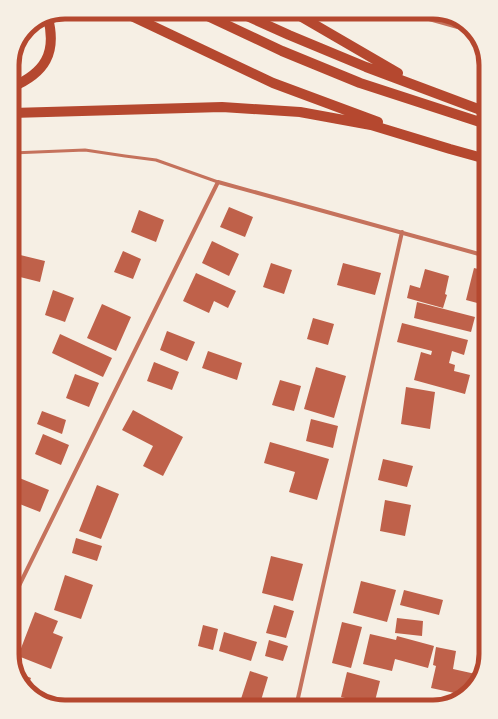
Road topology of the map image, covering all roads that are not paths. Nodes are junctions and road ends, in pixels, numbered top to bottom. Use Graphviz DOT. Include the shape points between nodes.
graph roads {
  1 [pos="138,19"];
  2 [pos="214,19"];
  3 [pos="254,19"];
  4 [pos="305,19"];
  5 [pos="429,19"];
  6 [pos="49,22"];
  7 [pos="459,27"];
  8 [pos="19,84"];
  9 [pos="441,95"];
  10 [pos="479,109"];
  11 [pos="19,113"];
  12 [pos="479,122"];
  13 [pos="19,153"];
  14 [pos="479,153"];
  15 [pos="479,157"];
  16 [pos="218,182"];
  17 [pos="402,232"];
  18 [pos="479,254"];
  19 [pos="19,586"];
  20 [pos="298,700"];
  1 -- 14 [label="main road" via="273,83 387,125"];
  2 -- 12 [label="main road" via="360,83"];
  3 -- 9 [label="main road" via="366,67"];
  4 -- 9 [label="main road" via="395,72"];
  5 -- 7 [label="street"];
  6 -- 8 [label="main road" via="52,33 51,48 46,60 35,75"];
  9 -- 10 [label="main road"];
  11 -- 15 [label="main road" via="222,107 300,112 371,125"];
  13 -- 16 [label="lane" via="85,150 156,160"];
  16 -- 17 [label="street"];
  16 -- 19 [label="street"];
  17 -- 18 [label="street"];
  17 -- 20 [label="street"];
}
